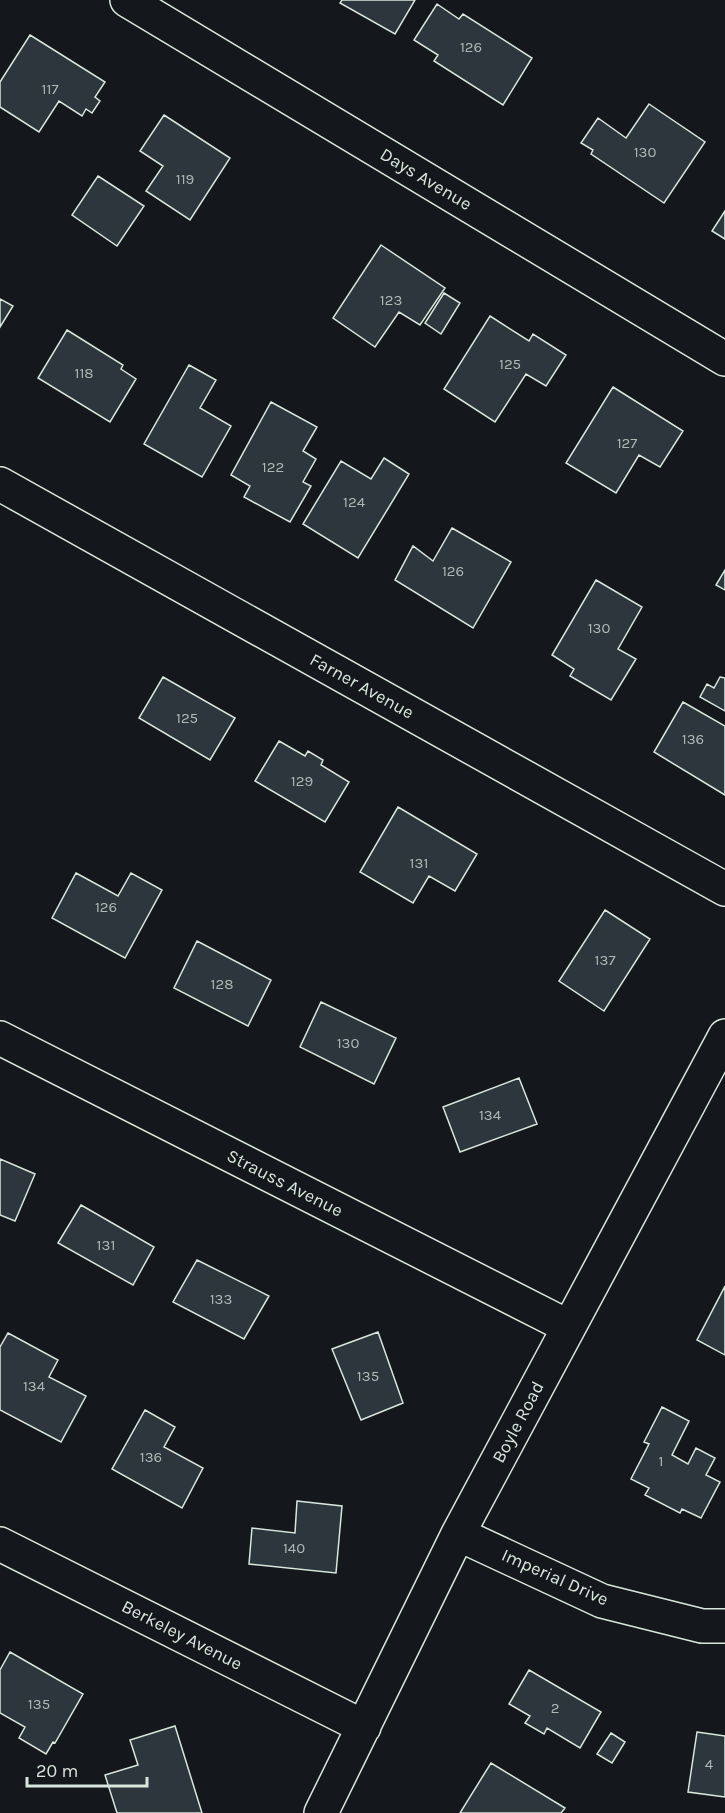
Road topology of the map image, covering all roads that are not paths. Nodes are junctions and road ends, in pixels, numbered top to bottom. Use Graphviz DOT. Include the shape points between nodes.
graph roads {
  1 [pos="127,0"];
  2 [pos="725,359"];
  3 [pos="0,484"];
  4 [pos="725,889"];
  5 [pos="725,1036"];
  6 [pos="0,1038"];
  7 [pos="569,1327"];
  8 [pos="458,1534"];
  9 [pos="0,1544"];
  10 [pos="725,1626"];
  11 [pos="364,1727"];
  12 [pos="321,1813"];
  1 -- 2 [label="street, Days Avenue"];
  3 -- 4 [label="street, Farner Avenue"];
  5 -- 7 [label="street, Boyle Road"];
  6 -- 7 [label="street, Strauss Avenue"];
  7 -- 8 [label="street, Boyle Road"];
  8 -- 10 [label="street, Imperial Drive" via="603,1601 702,1626"];
  8 -- 11 [label="street, Boyle Road"];
  9 -- 11 [label="street, Berkeley Avenue"];
  11 -- 12 [label="street, Boyle Road"];
}
